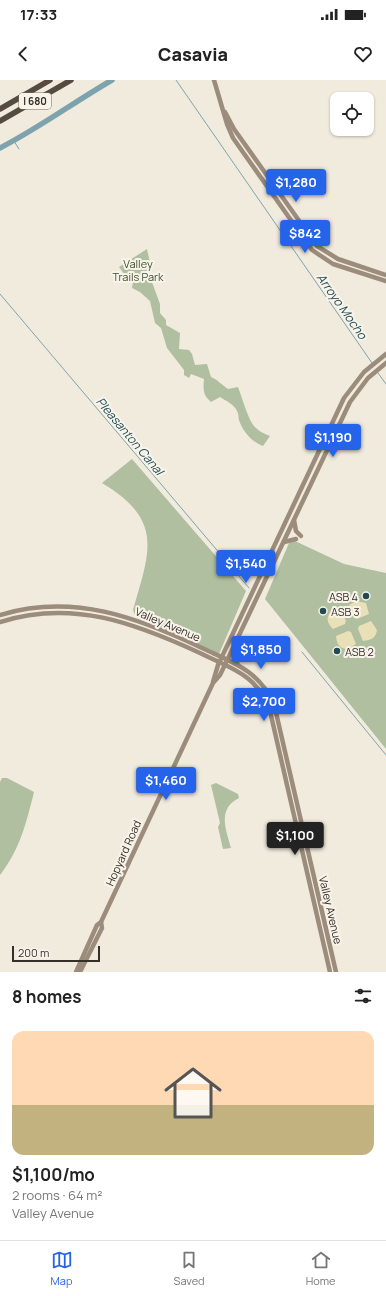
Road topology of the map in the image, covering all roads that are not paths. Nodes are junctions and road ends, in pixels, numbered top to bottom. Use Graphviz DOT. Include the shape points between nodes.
graph roads {
  1 [pos="50,80"];
  2 [pos="71,80"];
  3 [pos="214,80"];
  4 [pos="222,106"];
  5 [pos="0,109"];
  6 [pos="0,121"];
  7 [pos="386,275"];
  8 [pos="386,281"];
  9 [pos="386,354"];
  10 [pos="385,364"];
  11 [pos="294,520"];
  12 [pos="284,542"];
  13 [pos="0,615"];
  14 [pos="0,622"];
  15 [pos="227,646"];
  16 [pos="233,648"];
  17 [pos="213,653"];
  18 [pos="205,656"];
  19 [pos="221,657"];
  20 [pos="227,660"];
  21 [pos="219,662"];
  22 [pos="225,666"];
  23 [pos="239,666"];
  24 [pos="215,671"];
  25 [pos="236,671"];
  26 [pos="220,675"];
  27 [pos="213,683"];
  28 [pos="101,922"];
  29 [pos="76,972"];
  30 [pos="80,972"];
  31 [pos="330,972"];
  32 [pos="336,972"];
  1 -- 5 [label="highway, I 680"];
  2 -- 6 [label="highway, I 680"];
  3 -- 4 [label="main road"];
  4 -- 7 [label="main road" via="234,129 317,246 338,259"];
  4 -- 8 [label="main road" via="226,124 233,138 312,250 333,264"];
  9 -- 15 [label="main road, Hopyard Road" via="364,372 344,398"];
  10 -- 11 [label="main road, Hopyard Road" via="368,378 350,402"];
  11 -- 12 [label="main road, Hopyard Road"];
  11 -- 12 [label="main road" via="299,537"];
  12 -- 16 [label="main road, Hopyard Road"];
  13 -- 17 [label="main road, Valley Avenue" via="54,607 115,613 154,626"];
  14 -- 18 [label="main road, Valley Avenue" via="54,613 113,619 152,632"];
  15 -- 17 [label="main road"];
  15 -- 19 [label="main road, Hopyard Road"];
  16 -- 20 [label="main road, Hopyard Road"];
  16 -- 23 [label="main road"];
  17 -- 19 [label="main road, Valley Avenue"];
  18 -- 21 [label="main road, Valley Avenue"];
  18 -- 24 [label="main road" via="213,663"];
  19 -- 20 [label="main road, Valley Avenue"];
  19 -- 21 [label="main road, Hopyard Road"];
  20 -- 22 [label="main road, Hopyard Road"];
  20 -- 23 [label="main road, Valley Avenue"];
  21 -- 22 [label="main road, Valley Avenue"];
  21 -- 24 [label="main road, Hopyard Road"];
  22 -- 25 [label="main road, Valley Avenue"];
  22 -- 26 [label="main road, Hopyard Road"];
  23 -- 32 [label="main road, Valley Avenue" via="258,679 274,704"];
  24 -- 27 [label="main road, Hopyard Road"];
  25 -- 26 [label="main road"];
  25 -- 31 [label="main road, Valley Avenue" via="255,684 265,697 270,711"];
  26 -- 27 [label="main road, Hopyard Road"];
  27 -- 28 [label="main road, Hopyard Road"];
  28 -- 29 [label="main road, Hopyard Road" via="96,924"];
  28 -- 30 [label="main road, Hopyard Road" via="102,928"];
}
